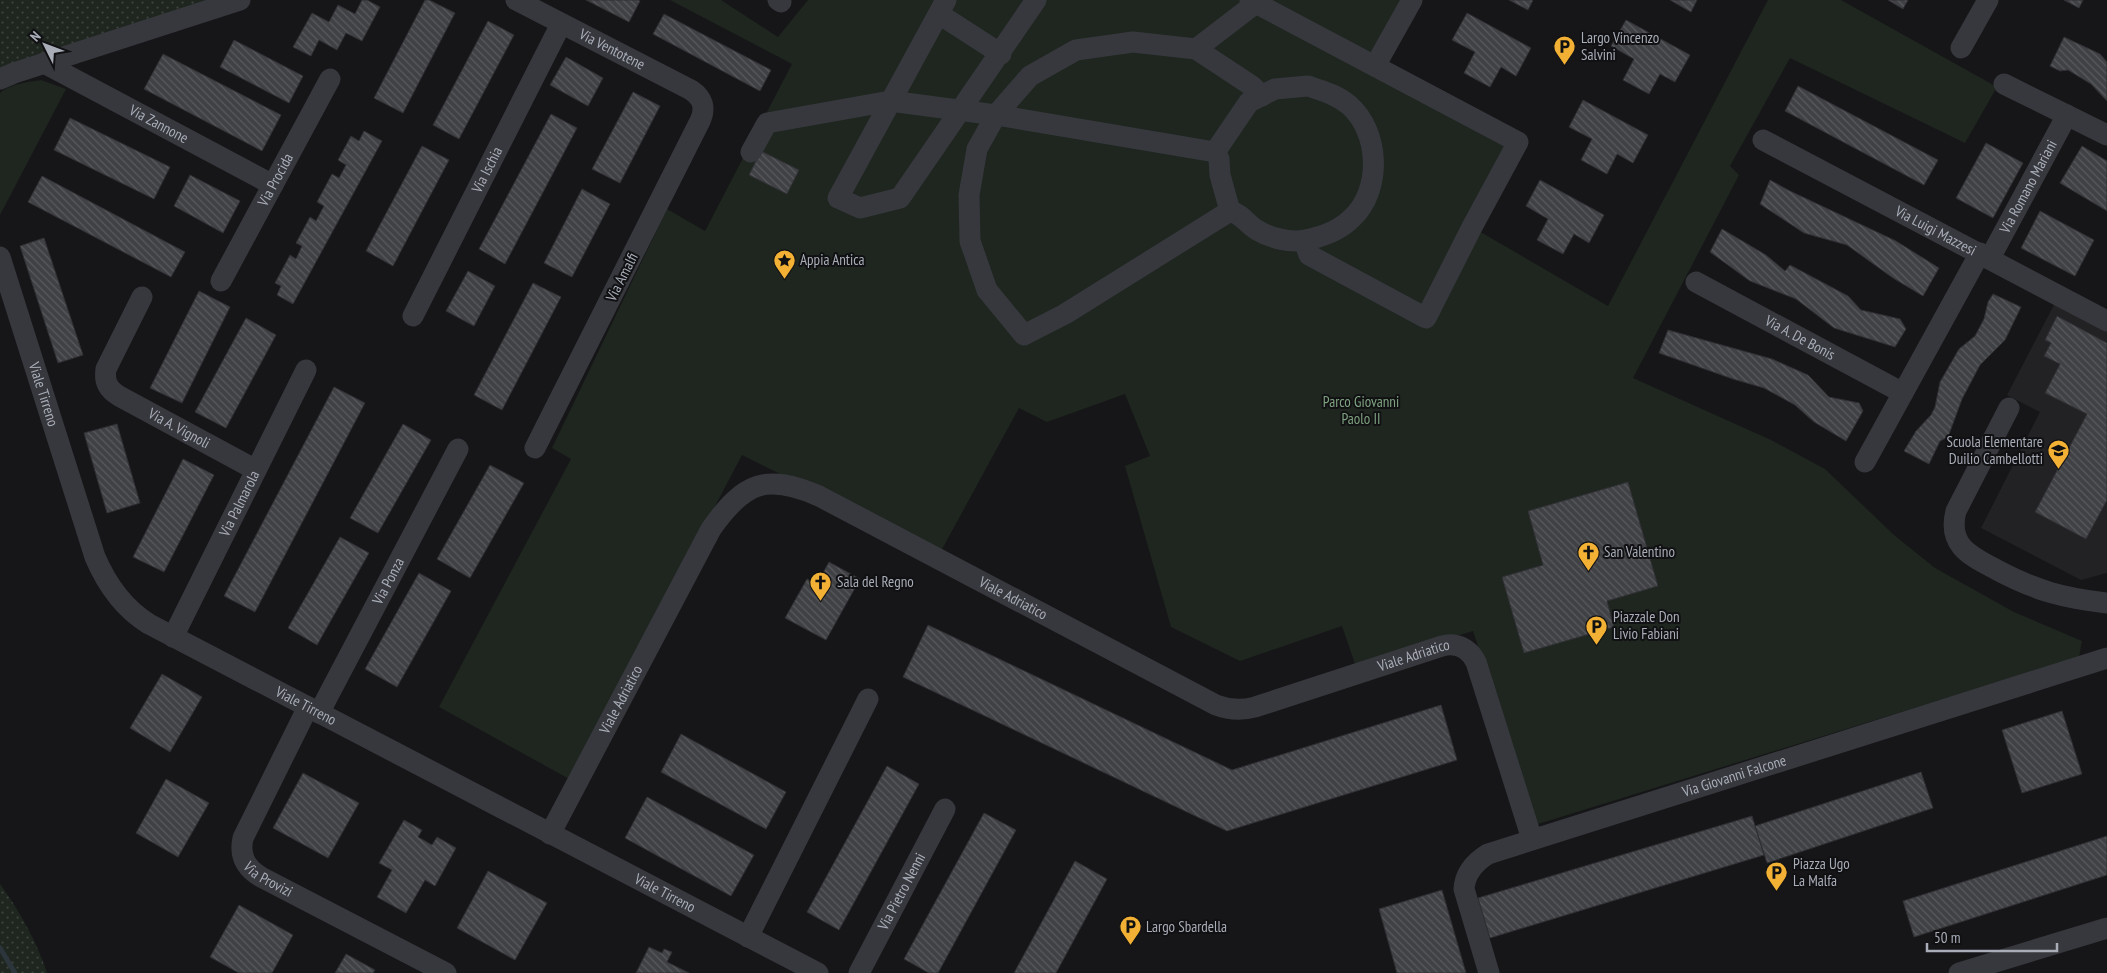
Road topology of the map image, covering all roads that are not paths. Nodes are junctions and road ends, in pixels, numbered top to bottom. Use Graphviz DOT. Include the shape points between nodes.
graph roads {
  1 [pos="240,0"];
  2 [pos="516,0"];
  3 [pos="1036,0"];
  4 [pos="1412,0"];
  5 [pos="1988,0"];
  6 [pos="1259,2"];
  7 [pos="942,7"];
  8 [pos="561,24"];
  9 [pos="1961,48"];
  10 [pos="1196,49"];
  11 [pos="1000,54"];
  12 [pos="44,63"];
  13 [pos="1376,66"];
  14 [pos="0,79"];
  15 [pos="330,79"];
  16 [pos="2004,84"];
  17 [pos="1262,96"];
  18 [pos="890,101"];
  19 [pos="702,103"];
  20 [pos="961,109"];
  21 [pos="996,115"];
  22 [pos="2067,115"];
  23 [pos="2107,135"];
  24 [pos="1763,140"];
  25 [pos="750,152"];
  26 [pos="1215,152"];
  27 [pos="273,185"];
  28 [pos="1230,212"];
  29 [pos="1304,241"];
  30 [pos="1985,256"];
  31 [pos="0,257"];
  32 [pos="221,281"];
  33 [pos="1696,282"];
  34 [pos="142,297"];
  35 [pos="413,316"];
  36 [pos="2107,322"];
  37 [pos="306,370"];
  38 [pos="1903,393"];
  39 [pos="2009,408"];
  40 [pos="535,448"];
  41 [pos="458,449"];
  42 [pos="1865,462"];
  43 [pos="256,470"];
  44 [pos="2107,603"];
  45 [pos="173,637"];
  46 [pos="2107,658"];
  47 [pos="868,699"];
  48 [pos="313,710"];
  49 [pos="946,809"];
  50 [pos="550,834"];
  51 [pos="1532,839"];
  52 [pos="2107,928"];
  53 [pos="748,937"];
  54 [pos="807,971"];
  55 [pos="446,973"];
  56 [pos="859,973"];
  57 [pos="1489,973"];
  58 [pos="1959,973"];
  1 -- 12 [label="street"];
  2 -- 8 [label="street, Via Ventotene"];
  3 -- 11 [label="street"];
  4 -- 13 [label="street"];
  5 -- 9 [label="street"];
  6 -- 10 [label="street"];
  6 -- 13 [label="street"];
  7 -- 11 [label="street"];
  7 -- 18 [label="street"];
  8 -- 19 [label="street, Via Ventotene" via="691,90"];
  8 -- 35 [label="street, Via Ischia"];
  10 -- 17 [label="street"];
  10 -- 21 [label="street" via="1133,42 1076,50 1030,76"];
  11 -- 20 [label="street"];
  12 -- 14 [label="street"];
  12 -- 27 [label="street, Via Zannone"];
  13 -- 29 [label="street" via="1518,142 1426,318 1309,255"];
  15 -- 27 [label="street, Via Procida"];
  16 -- 22 [label="street"];
  17 -- 26 [label="street" via="1249,102"];
  17 -- 29 [label="street" via="1275,88 1308,86 1331,93 1350,106 1367,129 1375,159 1370,191 1354,216 1337,230"];
  18 -- 20 [label="street"];
  18 -- 20 [label="street" via="838,198 860,208 900,198"];
  18 -- 25 [label="street" via="767,122"];
  19 -- 40 [label="street, Via Amalfi" via="700,121"];
  20 -- 21 [label="street"];
  21 -- 26 [label="street"];
  21 -- 28 [label="street" via="977,150 968,195 970,241 987,290 1024,334 1065,314"];
  22 -- 23 [label="street"];
  22 -- 30 [label="street, Via Romano Mariani"];
  24 -- 30 [label="street, Via Luigi Mazzesi"];
  26 -- 28 [label="street"];
  27 -- 32 [label="street, Via Procida"];
  28 -- 29 [label="street" via="1237,213 1257,230 1282,240"];
  30 -- 36 [label="street, Via Luigi Mazzesi"];
  30 -- 38 [label="street"];
  31 -- 45 [label="street, Viale Tirreno" via="102,574 130,611"];
  33 -- 38 [label="street, Via A. De Bonis"];
  34 -- 43 [label="street, Via A. Vignoli" via="108,363 105,373 110,390"];
  37 -- 43 [label="street, Via Palmarola"];
  38 -- 42 [label="street"];
  39 -- 44 [label="street" via="1956,511 1956,537 1970,556 2029,586 2061,596"];
  41 -- 48 [label="street, Via Ponza"];
  43 -- 45 [label="street, Via Palmarola"];
  45 -- 48 [label="street, Viale Tirreno"];
  46 -- 51 [label="street, Via Giovanni Falcone"];
  47 -- 53 [label="street"];
  48 -- 50 [label="street, Viale Tirreno"];
  48 -- 55 [label="street, Via Provizi" via="243,838 242,854 246,863 261,876"];
  49 -- 56 [label="street, Via Pietro Nenni"];
  50 -- 51 [label="street, Viale Adriatico" via="711,529 744,494 757,486 774,482 819,496 1216,705 1228,708 1242,710 1254,707 1447,645 1464,648 1476,662"];
  50 -- 53 [label="street, Viale Tirreno"];
  51 -- 57 [label="street, Via Giovanni Falcone" via="1482,857 1470,870 1465,882 1466,896"];
  52 -- 58 [label="street"];
  53 -- 54 [label="street, Viale Tirreno"];
}
